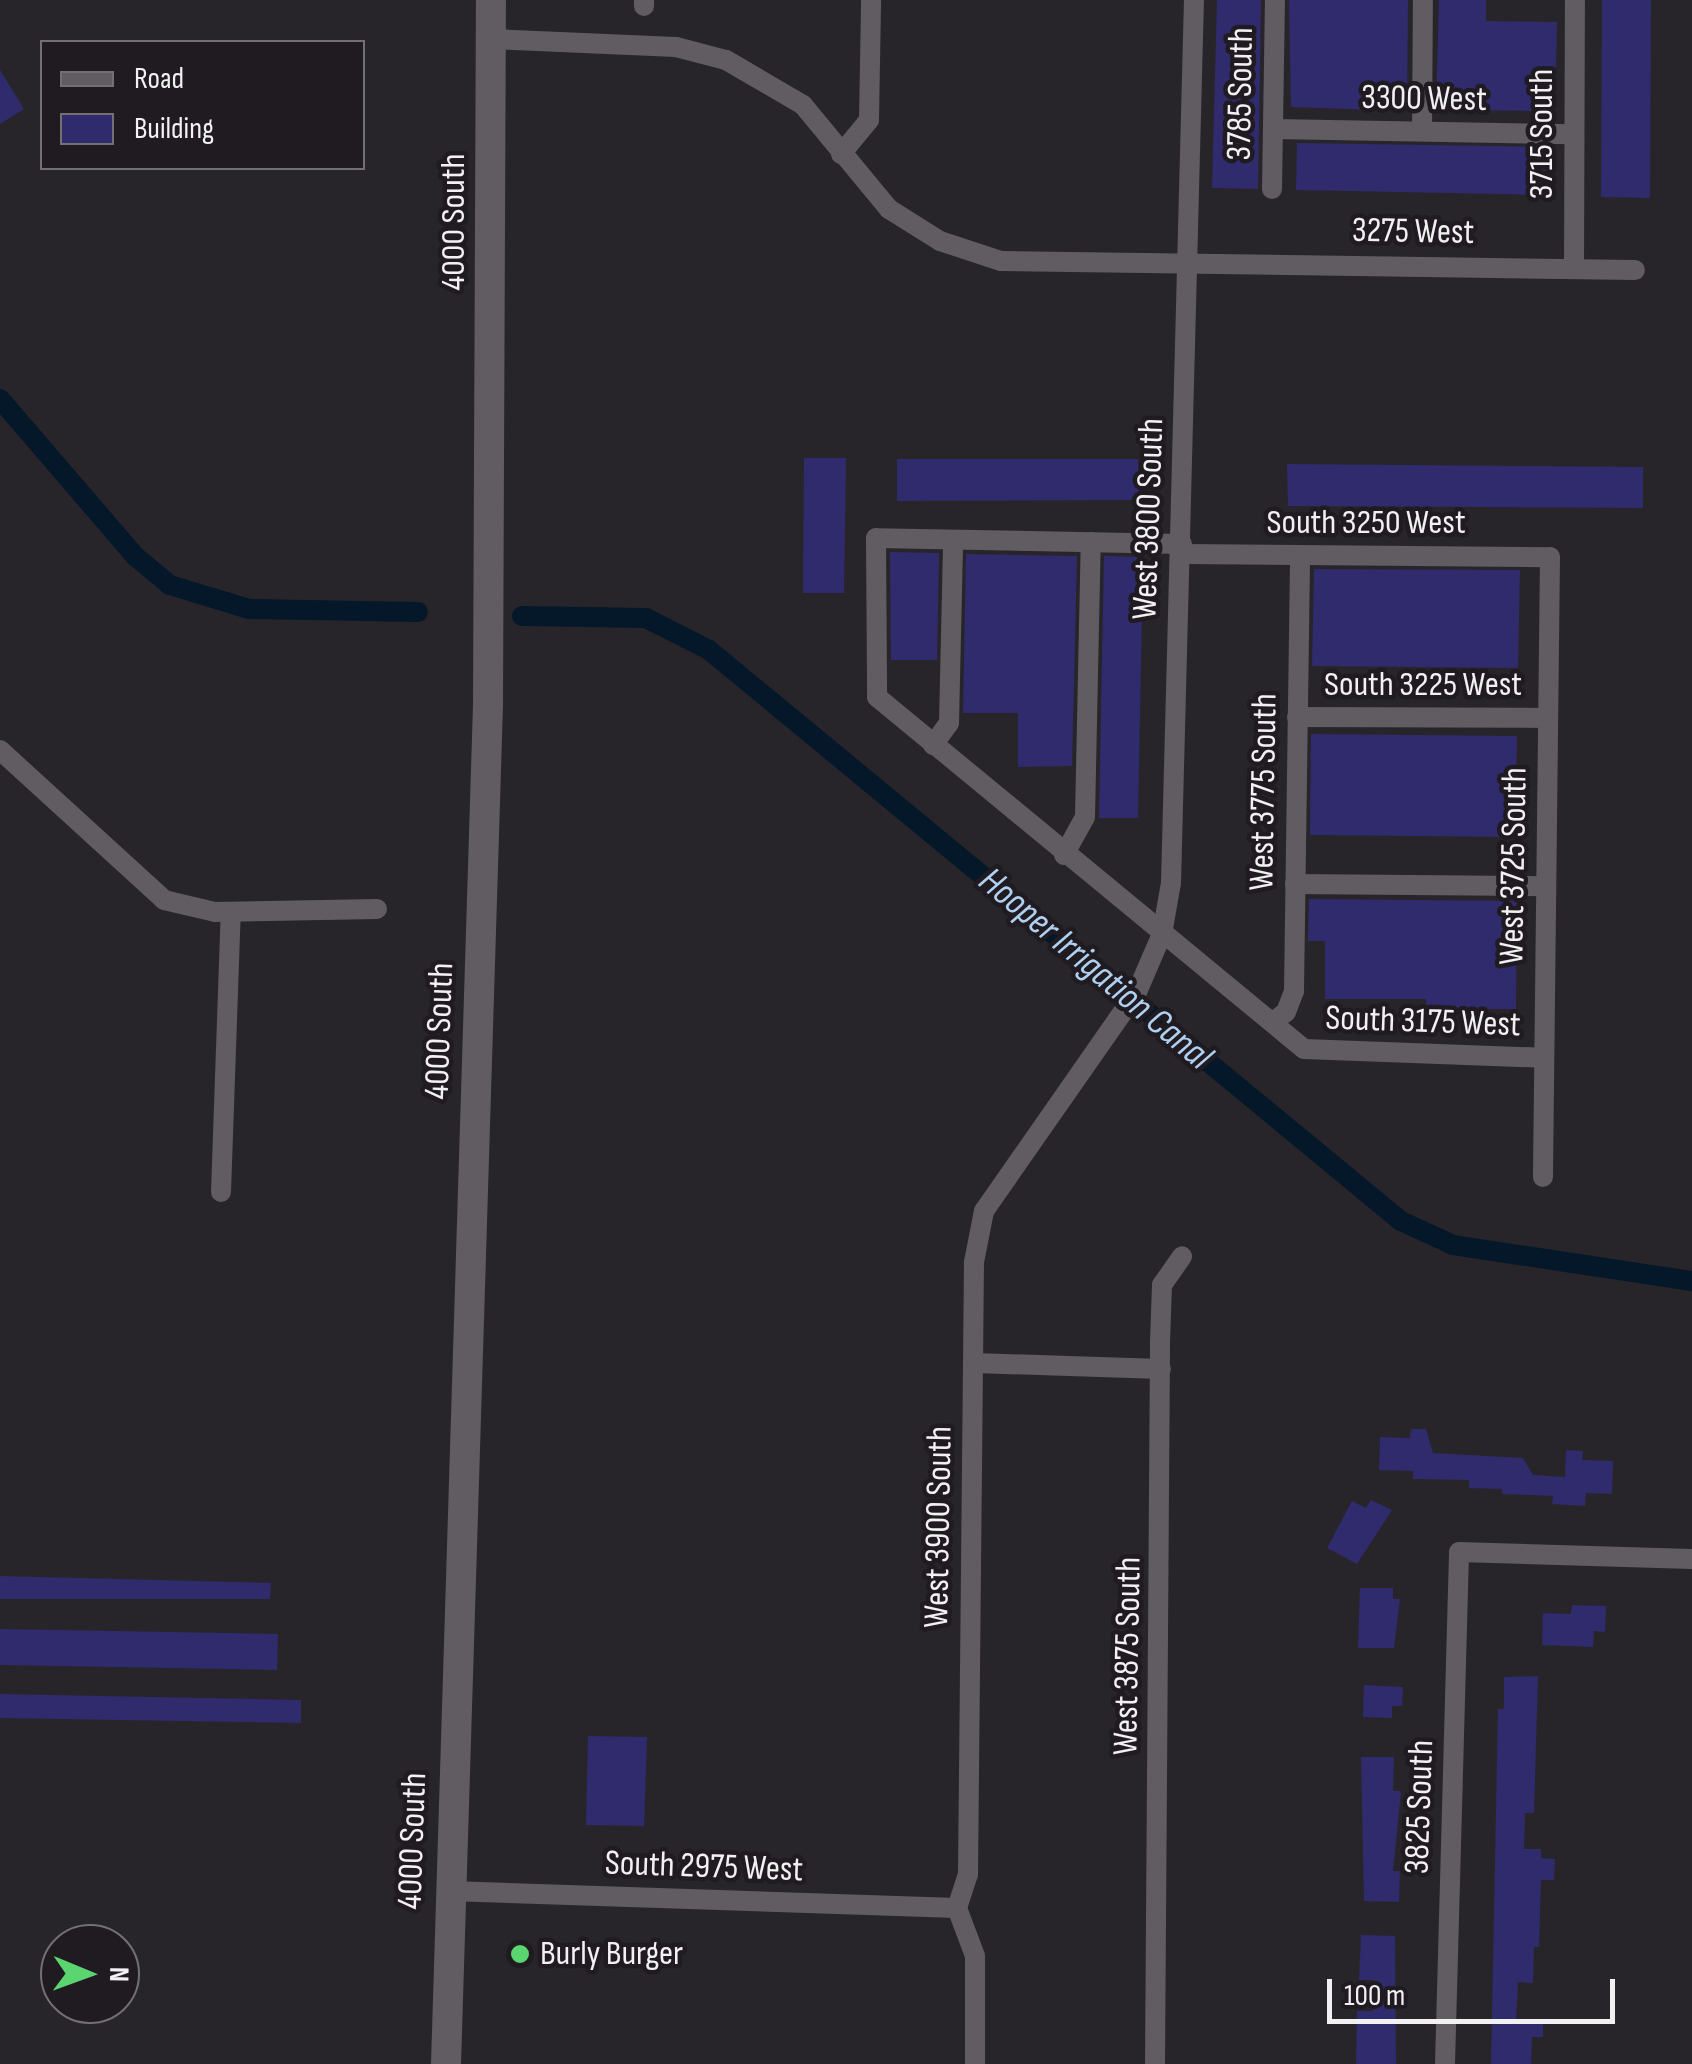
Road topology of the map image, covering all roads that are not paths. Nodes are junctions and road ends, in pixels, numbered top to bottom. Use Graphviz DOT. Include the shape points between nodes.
graph roads {
  1 [pos="491,0"];
  2 [pos="872,0"];
  3 [pos="1194,0"];
  4 [pos="1275,0"];
  5 [pos="1423,0"];
  6 [pos="1576,0"];
  7 [pos="491,38"];
  8 [pos="1273,129"];
  9 [pos="1422,131"];
  10 [pos="1573,134"];
  11 [pos="841,154"];
  12 [pos="1272,189"];
  13 [pos="1190,260"];
  14 [pos="1574,268"];
  15 [pos="1635,270"];
  16 [pos="953,540"];
  17 [pos="1091,542"];
  18 [pos="1182,549"];
  19 [pos="1300,555"];
  20 [pos="1550,556"];
  21 [pos="1298,717"];
  22 [pos="1548,718"];
  23 [pos="933,744"];
  24 [pos="0,750"];
  25 [pos="1064,855"];
  26 [pos="1295,884"];
  27 [pos="1546,886"];
  28 [pos="377,910"];
  29 [pos="231,912"];
  30 [pos="1158,944"];
  31 [pos="1273,1022"];
  32 [pos="1114,1028"];
  33 [pos="1544,1058"];
  34 [pos="1543,1177"];
  35 [pos="221,1192"];
  36 [pos="1182,1256"];
  37 [pos="973,1363"];
  38 [pos="1161,1369"];
  39 [pos="1692,1559"];
  40 [pos="449,1890"];
  41 [pos="957,1908"];
  42 [pos="446,2064"];
  43 [pos="974,2064"];
  44 [pos="1155,2064"];
  45 [pos="1445,2064"];
  1 -- 7 [label="main road, 4000 South"];
  2 -- 11 [label="street" via="869,120"];
  3 -- 13 [label="street, West 3800 South"];
  4 -- 8 [label="street, 3785 South"];
  5 -- 9 [label="street"];
  6 -- 10 [label="street, 3715 South"];
  7 -- 11 [label="street, 3275 West" via="676,46 726,60 802,105"];
  7 -- 40 [label="main road, 4000 South" via="488,702"];
  8 -- 9 [label="street, 3300 West"];
  8 -- 12 [label="street, 3785 South"];
  9 -- 10 [label="street, 3300 West"];
  10 -- 14 [label="street, 3715 South"];
  11 -- 13 [label="street, 3275 West" via="889,209 968,254 1034,262"];
  13 -- 14 [label="street, 3275 West"];
  13 -- 18 [label="street, West 3800 South"];
  14 -- 15 [label="street, 3275 West"];
  16 -- 17 [label="street, South 3250 West"];
  16 -- 23 [label="street" via="948,723"];
  16 -- 23 [label="street, South 3250 West" via="876,538 876,697"];
  17 -- 18 [label="street, South 3250 West"];
  17 -- 25 [label="street" via="1085,817"];
  18 -- 19 [label="street, South 3250 West"];
  18 -- 30 [label="street, West 3800 South" via="1171,883"];
  19 -- 20 [label="street, South 3250 West"];
  19 -- 21 [label="street, West 3775 South"];
  20 -- 22 [label="street, West 3725 South"];
  21 -- 22 [label="street, South 3225 West"];
  21 -- 26 [label="street, West 3775 South"];
  22 -- 27 [label="street, West 3725 South"];
  23 -- 25 [label="street, South 3175 West"];
  24 -- 29 [label="street" via="164,900"];
  25 -- 30 [label="street, South 3175 West"];
  26 -- 27 [label="street"];
  26 -- 31 [label="street, West 3775 South" via="1294,990 1286,1012"];
  27 -- 33 [label="street, West 3725 South"];
  28 -- 29 [label="street"];
  29 -- 35 [label="street"];
  30 -- 31 [label="street, South 3175 West"];
  30 -- 32 [label="street, West 3800 South"];
  31 -- 33 [label="street, South 3175 West" via="1318,1054"];
  32 -- 37 [label="street, West 3900 South" via="984,1211 974,1262"];
  33 -- 34 [label="street, West 3725 South"];
  36 -- 38 [label="street, West 3875 South" via="1162,1285"];
  37 -- 38 [label="street"];
  37 -- 41 [label="street, West 3900 South" via="968,1876"];
  38 -- 44 [label="street, West 3875 South"];
  39 -- 45 [label="street, 3825 South" via="1460,1552"];
  40 -- 41 [label="street, South 2975 West"];
  40 -- 42 [label="main road, 4000 South"];
  41 -- 43 [label="street" via="975,1956"];
}
